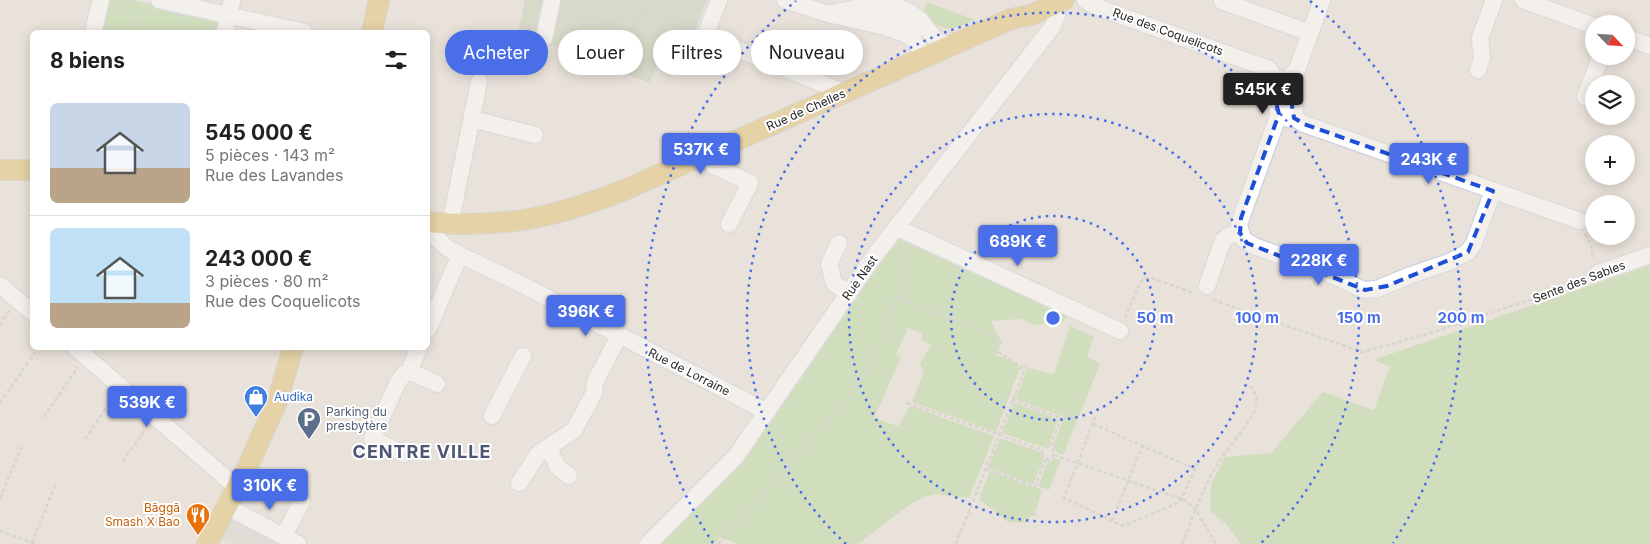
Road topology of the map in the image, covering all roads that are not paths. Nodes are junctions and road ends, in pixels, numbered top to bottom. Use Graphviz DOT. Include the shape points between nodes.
graph roads {
  1 [pos="101,0"];
  2 [pos="159,0"];
  3 [pos="232,0"];
  4 [pos="379,0"];
  5 [pos="552,0"];
  6 [pos="719,0"];
  7 [pos="785,0"];
  8 [pos="1085,0"];
  9 [pos="1322,0"];
  10 [pos="1494,0"];
  11 [pos="1523,0"];
  12 [pos="1055,1"];
  13 [pos="1222,1"];
  14 [pos="852,14"];
  15 [pos="1585,23"];
  16 [pos="226,24"];
  17 [pos="94,30"];
  18 [pos="284,30"];
  19 [pos="372,30"];
  20 [pos="546,30"];
  21 [pos="1310,33"];
  22 [pos="1635,40"];
  23 [pos="1650,46"];
  24 [pos="937,52"];
  25 [pos="900,69"];
  26 [pos="1478,70"];
  27 [pos="1281,80"];
  28 [pos="479,82"];
  29 [pos="845,93"];
  30 [pos="1286,116"];
  31 [pos="472,118"];
  32 [pos="535,135"];
  33 [pos="704,155"];
  34 [pos="0,170"];
  35 [pos="30,170"];
  36 [pos="1493,191"];
  37 [pos="430,222"];
  38 [pos="1580,222"];
  39 [pos="729,224"];
  40 [pos="450,225"];
  41 [pos="899,230"];
  42 [pos="430,231"];
  43 [pos="1240,233"];
  44 [pos="839,243"];
  45 [pos="1650,255"];
  46 [pos="464,257"];
  47 [pos="1598,273"];
  48 [pos="0,286"];
  49 [pos="1204,293"];
  50 [pos="849,294"];
  51 [pos="30,310"];
  52 [pos="430,326"];
  53 [pos="1120,331"];
  54 [pos="619,336"];
  55 [pos="292,350"];
  56 [pos="419,351"];
  57 [pos="81,352"];
  58 [pos="523,356"];
  59 [pos="409,371"];
  60 [pos="437,384"];
  61 [pos="767,412"];
  62 [pos="492,416"];
  63 [pos="549,447"];
  64 [pos="404,454"];
  65 [pos="569,476"];
  66 [pos="518,483"];
  67 [pos="236,487"];
  68 [pos="302,501"];
  69 [pos="226,506"];
  70 [pos="291,540"];
  71 [pos="206,544"];
  72 [pos="648,544"];
  1 -- 17 [label="street"];
  2 -- 16 [label="street"];
  3 -- 16 [label="street"];
  4 -- 19 [label="main road"];
  5 -- 20 [label="street"];
  6 -- 29 [label="street" via="705,36"];
  7 -- 14 [label="street" via="828,14"];
  8 -- 27 [label="street, Rue des Coquelicots" via="1269,69"];
  9 -- 21 [label="street"];
  10 -- 26 [label="street" via="1480,38 1482,58"];
  11 -- 15 [label="street"];
  12 -- 24 [label="main road, Rue de Chelles" via="1031,15 1011,19"];
  12 -- 41 [label="street, Rue Nast" via="1057,16 1053,26"];
  13 -- 21 [label="street"];
  14 -- 24 [label="street" via="910,36"];
  14 -- 24 [label="street" via="878,0 908,11 936,40"];
  14 -- 25 [label="street" via="872,32 906,46 909,58"];
  16 -- 18 [label="street"];
  21 -- 27 [label="street" via="1298,66"];
  22 -- 23 [label="street"];
  24 -- 25 [label="main road, Rue de Chelles"];
  25 -- 29 [label="main road, Rue de Chelles"];
  27 -- 30 [label="street" via="1294,110"];
  28 -- 31 [label="street"];
  29 -- 33 [label="main road, Rue de Chelles"];
  30 -- 36 [label="street"];
  30 -- 43 [label="street" via="1241,218"];
  31 -- 32 [label="street"];
  31 -- 40 [label="street"];
  33 -- 39 [label="street" via="714,166 750,183"];
  33 -- 40 [label="main road, Rue de Chelles" via="614,195 563,212 506,223"];
  34 -- 35 [label="main road"];
  36 -- 38 [label="street"];
  36 -- 43 [label="street" via="1468,252 1377,289 1365,290 1254,246"];
  37 -- 40 [label="main road, Rue de Chelles"];
  41 -- 50 [label="street, Rue Nast"];
  41 -- 53 [label="street"];
  42 -- 46 [label="street, Rue de Lorraine" via="447,248"];
  43 -- 49 [label="street" via="1223,240"];
  44 -- 50 [label="street" via="829,264 834,283"];
  45 -- 47 [label="street, Sente des Sables"];
  46 -- 52 [label="street"];
  46 -- 54 [label="street, Rue de Lorraine"];
  48 -- 51 [label="street"];
  50 -- 61 [label="street, Rue Nast"];
  54 -- 61 [label="street, Rue de Lorraine"];
  54 -- 63 [label="street" via="574,430"];
  55 -- 67 [label="main road" via="277,402"];
  56 -- 59 [label="street"];
  57 -- 67 [label="street"];
  58 -- 62 [label="street"];
  59 -- 60 [label="street"];
  59 -- 64 [label="street" via="398,382 372,439"];
  61 -- 72 [label="street, Rue Nast" via="736,456"];
  63 -- 65 [label="street" via="557,466"];
  63 -- 66 [label="street" via="538,454"];
  67 -- 69 [label="main road"];
  68 -- 70 [label="street"];
  69 -- 70 [label="street"];
  69 -- 71 [label="main road"];
}
